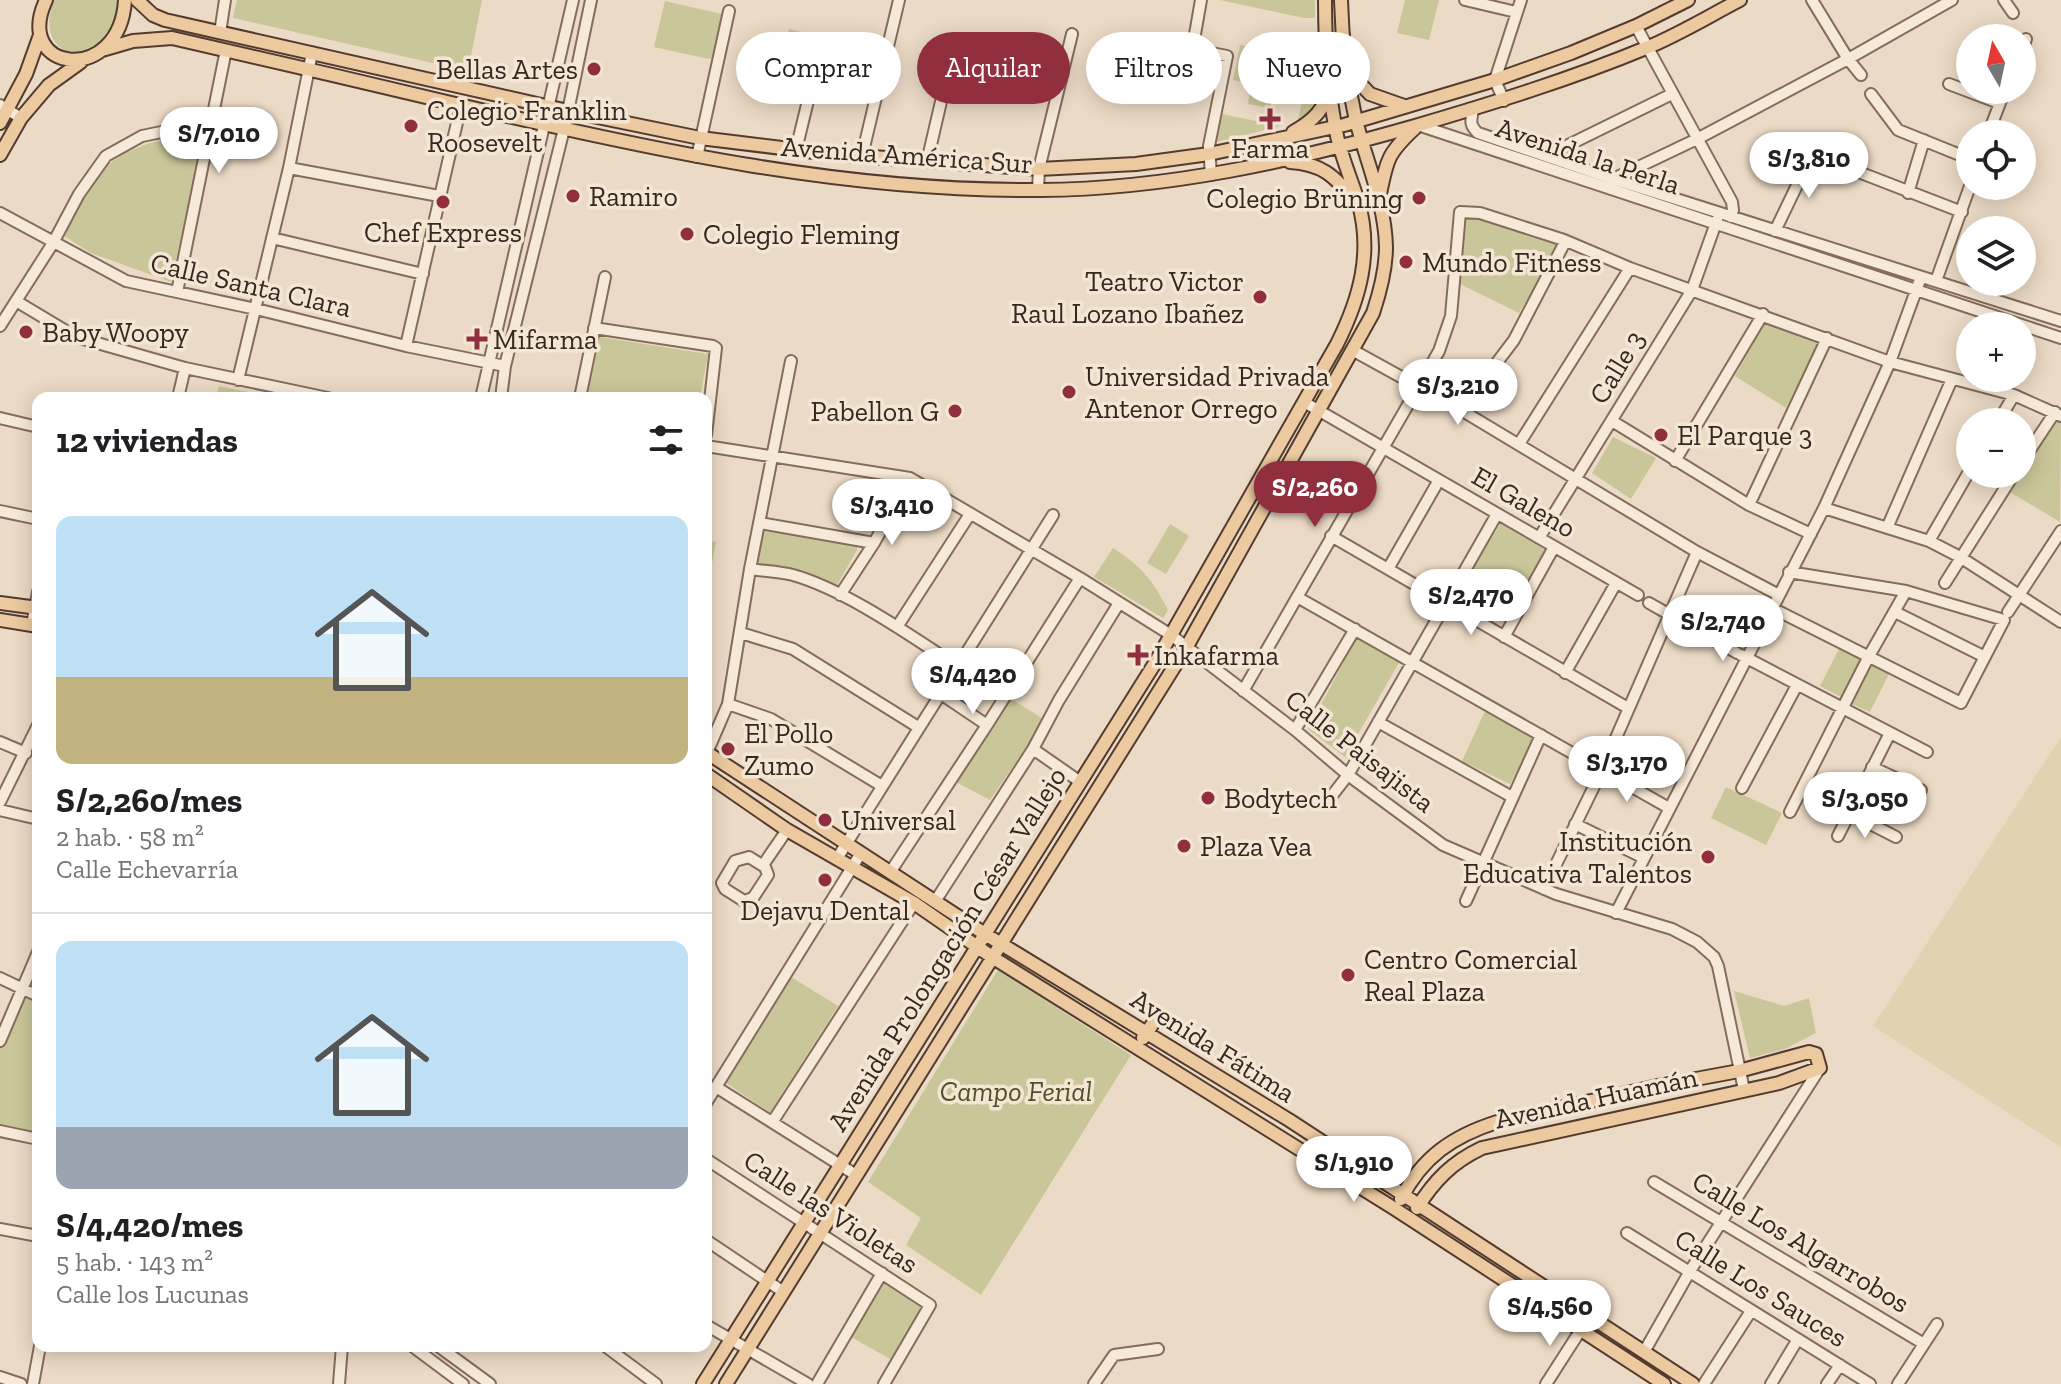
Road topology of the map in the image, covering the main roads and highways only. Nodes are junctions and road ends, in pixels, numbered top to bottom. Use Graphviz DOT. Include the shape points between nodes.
graph roads {
  1 [pos="46,0"];
  2 [pos="125,0"];
  3 [pos="137,0"];
  4 [pos="1325,0"];
  5 [pos="1341,0"];
  6 [pos="1688,0"];
  7 [pos="1740,0"];
  8 [pos="1327,32"];
  9 [pos="1343,32"];
  10 [pos="40,35"];
  11 [pos="102,50"];
  12 [pos="85,59"];
  13 [pos="1370,94"];
  14 [pos="1325,104"];
  15 [pos="1333,104"];
  16 [pos="1352,104"];
  17 [pos="1408,107"];
  18 [pos="2,114"];
  19 [pos="1356,121"];
  20 [pos="1418,125"];
  21 [pos="1335,126"];
  22 [pos="1277,141"];
  23 [pos="1362,142"];
  24 [pos="1340,147"];
  25 [pos="0,155"];
  26 [pos="1275,162"];
  27 [pos="1380,197"];
  28 [pos="1359,204"];
  29 [pos="0,603"];
  30 [pos="32,607"];
  31 [pos="0,620"];
  32 [pos="32,625"];
  33 [pos="1155,663"];
  34 [pos="1152,702"];
  35 [pos="1122,714"];
  36 [pos="1137,726"];
  37 [pos="712,756"];
  38 [pos="712,778"];
  39 [pos="1014,888"];
  40 [pos="1029,898"];
  41 [pos="985,934"];
  42 [pos="1000,943"];
  43 [pos="978,946"];
  44 [pos="992,957"];
  45 [pos="1156,1019"];
  46 [pos="1147,1033"];
  47 [pos="1137,1047"];
  48 [pos="1289,1120"];
  49 [pos="1279,1135"];
  50 [pos="1404,1194"];
  51 [pos="1419,1204"];
  52 [pos="1395,1209"];
  53 [pos="1409,1219"];
  54 [pos="1496,1256"];
  55 [pos="1487,1269"];
  56 [pos="703,1384"];
  57 [pos="726,1384"];
  58 [pos="1664,1384"];
  59 [pos="1693,1384"];
  1 -- 10 [label="main road"];
  2 -- 11 [label="main road" via="114,35"];
  3 -- 22 [label="main road, Avenida América Sur" via="165,20 220,33 700,138 796,150 1039,169 1136,164"];
  4 -- 8 [label="main road, Avenida Prolongación César Vallejo"];
  5 -- 9 [label="main road, Avenida Prolongación César Vallejo"];
  6 -- 17 [label="main road, Avenida América Sur" via="1636,26 1495,80"];
  7 -- 20 [label="main road, Avenida América Sur" via="1648,47 1504,101"];
  10 -- 12 [label="main road" via="62,60"];
  10 -- 18 [label="main road" via="26,74"];
  11 -- 12 [label="main road, Avenida América Sur"];
  11 -- 26 [label="main road, Avenida América Sur" via="172,38 697,157 943,188 1104,188"];
  12 -- 25 [label="main road, Avenida América Sur" via="49,85"];
  13 -- 17 [label="main road"];
  14 -- 22 [label="main road" via="1310,122"];
  15 -- 21 [label="main road, Avenida Prolongación César Vallejo"];
  16 -- 19 [label="main road, Avenida Prolongación César Vallejo"];
  17 -- 19 [label="main road, Avenida América Sur"];
  19 -- 21 [label="main road, Avenida América Sur"];
  19 -- 23 [label="main road, Avenida Prolongación César Vallejo"];
  20 -- 23 [label="main road, Avenida América Sur"];
  20 -- 27 [label="main road" via="1394,148"];
  21 -- 22 [label="main road, Avenida América Sur"];
  21 -- 24 [label="main road, Avenida Prolongación César Vallejo"];
  23 -- 24 [label="main road, Avenida América Sur"];
  23 -- 27 [label="main road, Avenida Prolongación César Vallejo"];
  24 -- 26 [label="main road, Avenida América Sur"];
  24 -- 28 [label="main road, Avenida Prolongación César Vallejo"];
  26 -- 28 [label="main road" via="1318,166"];
  27 -- 28 [label="main road"];
  27 -- 34 [label="main road, Avenida Prolongación César Vallejo" via="1386,250 1373,313"];
  28 -- 33 [label="main road, Avenida Prolongación César Vallejo" via="1366,258 1357,298 1337,344"];
  29 -- 30 [label="main road"];
  31 -- 32 [label="main road"];
  33 -- 34 [label="main road" via="1144,691"];
  33 -- 35 [label="main road, Avenida Prolongación César Vallejo"];
  34 -- 36 [label="main road, Avenida Prolongación César Vallejo"];
  35 -- 36 [label="main road" via="1134,715"];
  35 -- 39 [label="main road, Avenida Prolongación César Vallejo"];
  36 -- 40 [label="main road, Avenida Prolongación César Vallejo"];
  37 -- 41 [label="main road, Avenida Fátima"];
  38 -- 43 [label="main road, Avenida Fátima"];
  39 -- 40 [label="main road" via="1022,899"];
  39 -- 41 [label="main road, Avenida Prolongación César Vallejo"];
  40 -- 42 [label="main road, Avenida Prolongación César Vallejo"];
  41 -- 42 [label="main road, Avenida Fátima"];
  41 -- 43 [label="main road, Avenida Prolongación César Vallejo"];
  42 -- 44 [label="main road, Avenida Prolongación César Vallejo"];
  42 -- 46 [label="main road, Avenida Fátima"];
  43 -- 44 [label="main road, Avenida Fátima"];
  43 -- 56 [label="main road, Avenida Prolongación César Vallejo"];
  44 -- 47 [label="main road, Avenida Fátima"];
  44 -- 57 [label="main road, Avenida Prolongación César Vallejo"];
  45 -- 46 [label="main road"];
  46 -- 47 [label="main road"];
  46 -- 48 [label="main road, Avenida Fátima"];
  47 -- 49 [label="main road, Avenida Fátima"];
  48 -- 49 [label="main road"];
  48 -- 50 [label="main road, Avenida Fátima"];
  49 -- 52 [label="main road, Avenida Fátima"];
  50 -- 51 [label="main road, Avenida Fátima"];
  50 -- 51 [label="main road, Avenida Huamán" via="1415,1174 1452,1140 1472,1130 1816,1054 1820,1068 1779,1083 1491,1145 1445,1171"];
  50 -- 52 [label="main road, Avenida Huamán"];
  51 -- 53 [label="main road, Avenida Huamán"];
  51 -- 54 [label="main road, Avenida Fátima"];
  52 -- 53 [label="main road, Avenida Fátima"];
  53 -- 55 [label="main road, Avenida Fátima"];
  54 -- 55 [label="main road"];
  54 -- 59 [label="main road, Avenida Fátima"];
  55 -- 58 [label="main road, Avenida Fátima"];
}
